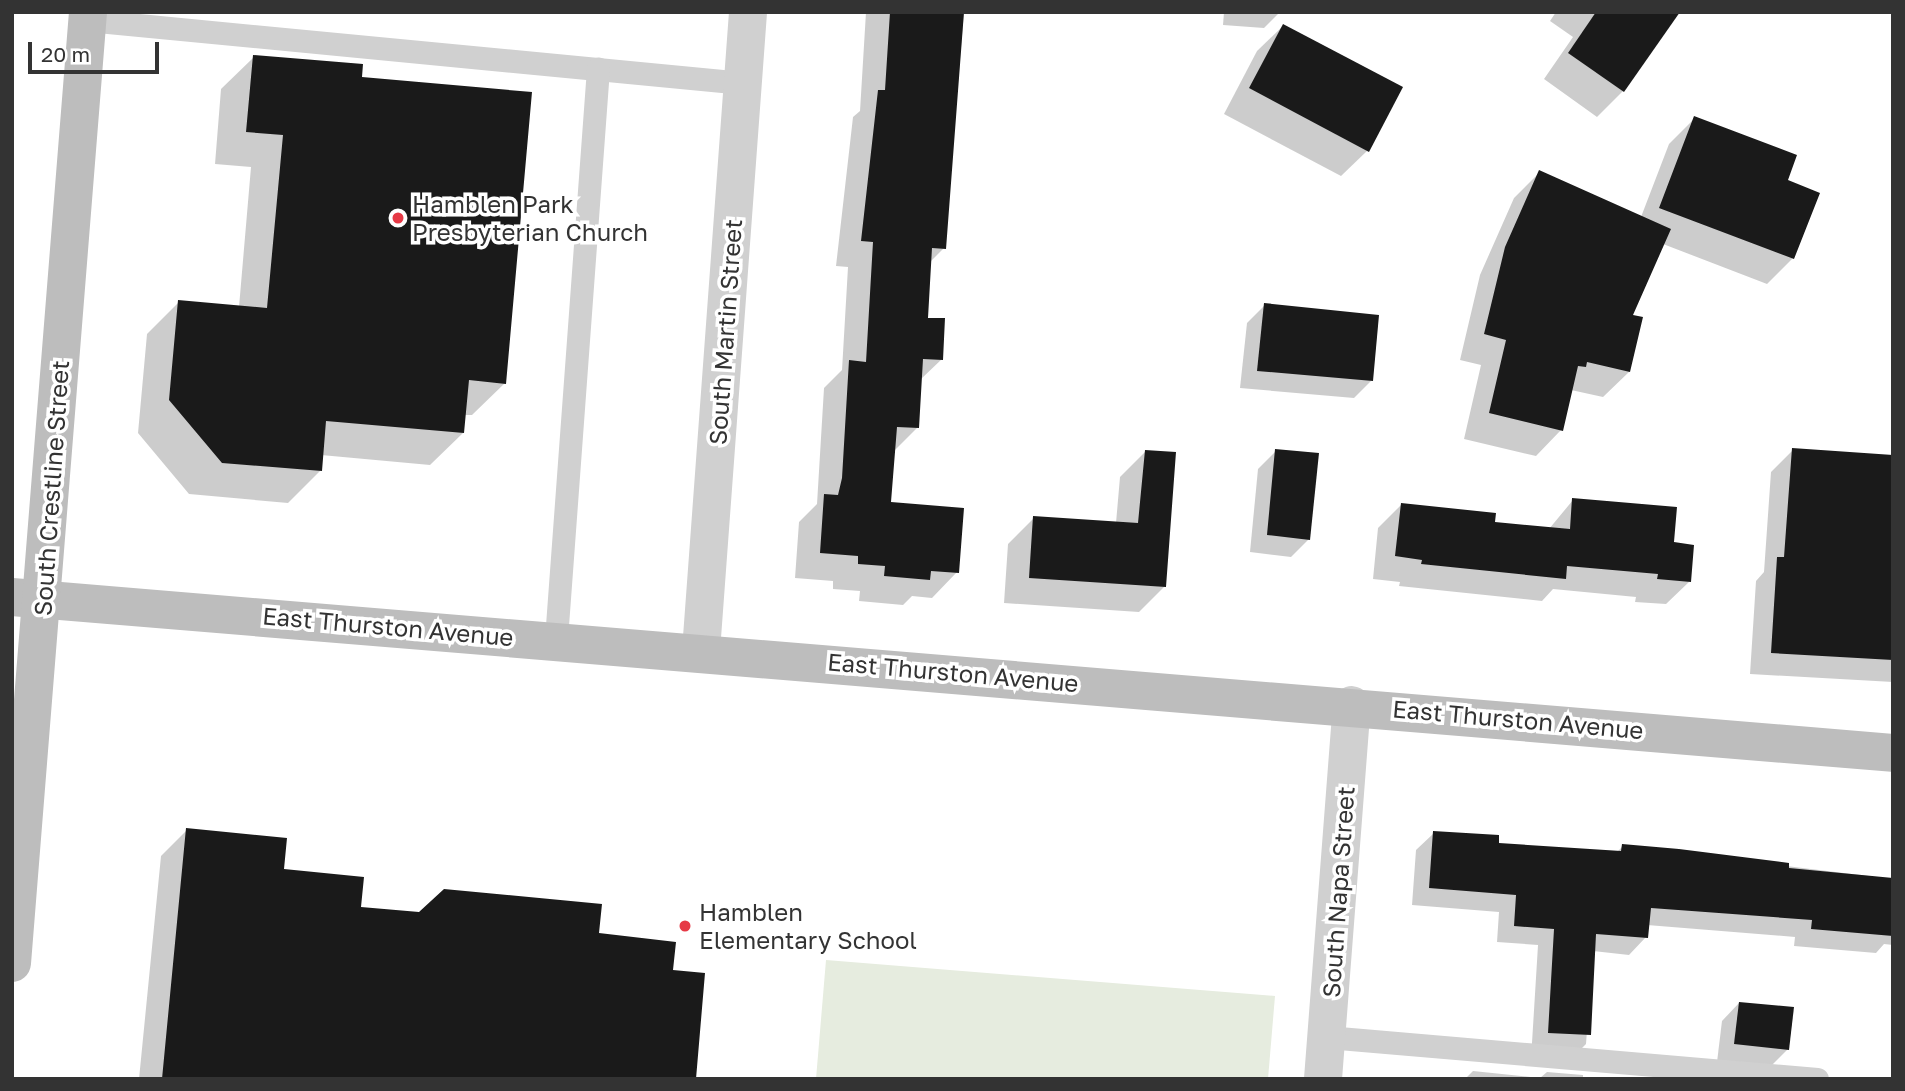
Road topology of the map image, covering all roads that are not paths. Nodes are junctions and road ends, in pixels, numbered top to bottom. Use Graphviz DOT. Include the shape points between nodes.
graph roads {
  1 [pos="748,12"];
  2 [pos="88,16"];
  3 [pos="598,69"];
  4 [pos="743,83"];
  5 [pos="27,598"];
  6 [pos="556,639"];
  7 [pos="701,651"];
  8 [pos="1352,705"];
  9 [pos="1893,752"];
  10 [pos="12,963"];
  11 [pos="1327,1037"];
  12 [pos="1324,1079"];
  13 [pos="1817,1079"];
  1 -- 4 [label="street, South Martin Street"];
  2 -- 3 [label="lane"];
  2 -- 5 [label="street, South Crestline Street"];
  3 -- 4 [label="lane"];
  3 -- 6 [label="lane"];
  4 -- 7 [label="street, South Martin Street"];
  5 -- 6 [label="street, East Thurston Avenue"];
  5 -- 10 [label="street, South Crestline Street"];
  6 -- 7 [label="street, East Thurston Avenue"];
  7 -- 8 [label="street, East Thurston Avenue"];
  8 -- 9 [label="street, East Thurston Avenue"];
  8 -- 11 [label="street, South Napa Street"];
  11 -- 12 [label="street, South Napa Street"];
  11 -- 13 [label="lane"];
}
